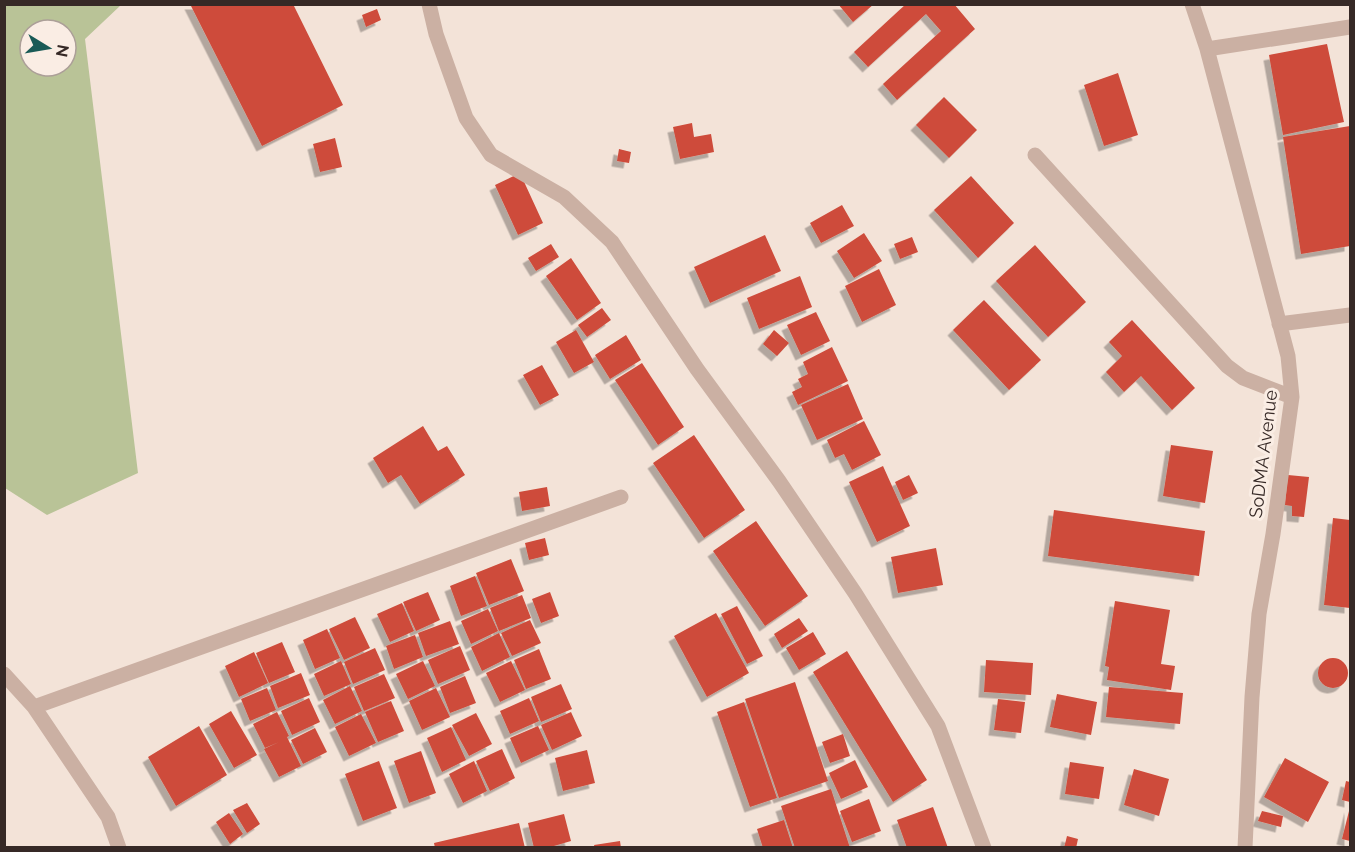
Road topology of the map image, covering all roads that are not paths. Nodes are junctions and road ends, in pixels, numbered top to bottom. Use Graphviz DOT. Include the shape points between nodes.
graph roads {
  1 [pos="429,4"];
  2 [pos="1192,4"];
  3 [pos="1350,27"];
  4 [pos="1207,49"];
  5 [pos="1035,154"];
  6 [pos="1350,315"];
  7 [pos="1279,324"];
  8 [pos="1292,397"];
  9 [pos="621,496"];
  10 [pos="4,674"];
  11 [pos="34,707"];
  12 [pos="119,848"];
  13 [pos="984,848"];
  14 [pos="1245,848"];
  1 -- 13 [label="street" via="466,118 491,155 564,197 612,242 855,592 938,726"];
  2 -- 4 [label="street, SoDMA Avenue"];
  3 -- 4 [label="street"];
  4 -- 7 [label="street, SoDMA Avenue"];
  5 -- 8 [label="street" via="1227,366 1243,378"];
  6 -- 7 [label="street"];
  7 -- 8 [label="street, SoDMA Avenue" via="1288,356"];
  8 -- 14 [label="street, SoDMA Avenue" via="1259,614"];
  9 -- 11 [label="street"];
  10 -- 11 [label="street"];
  11 -- 12 [label="street" via="108,817"];
}
